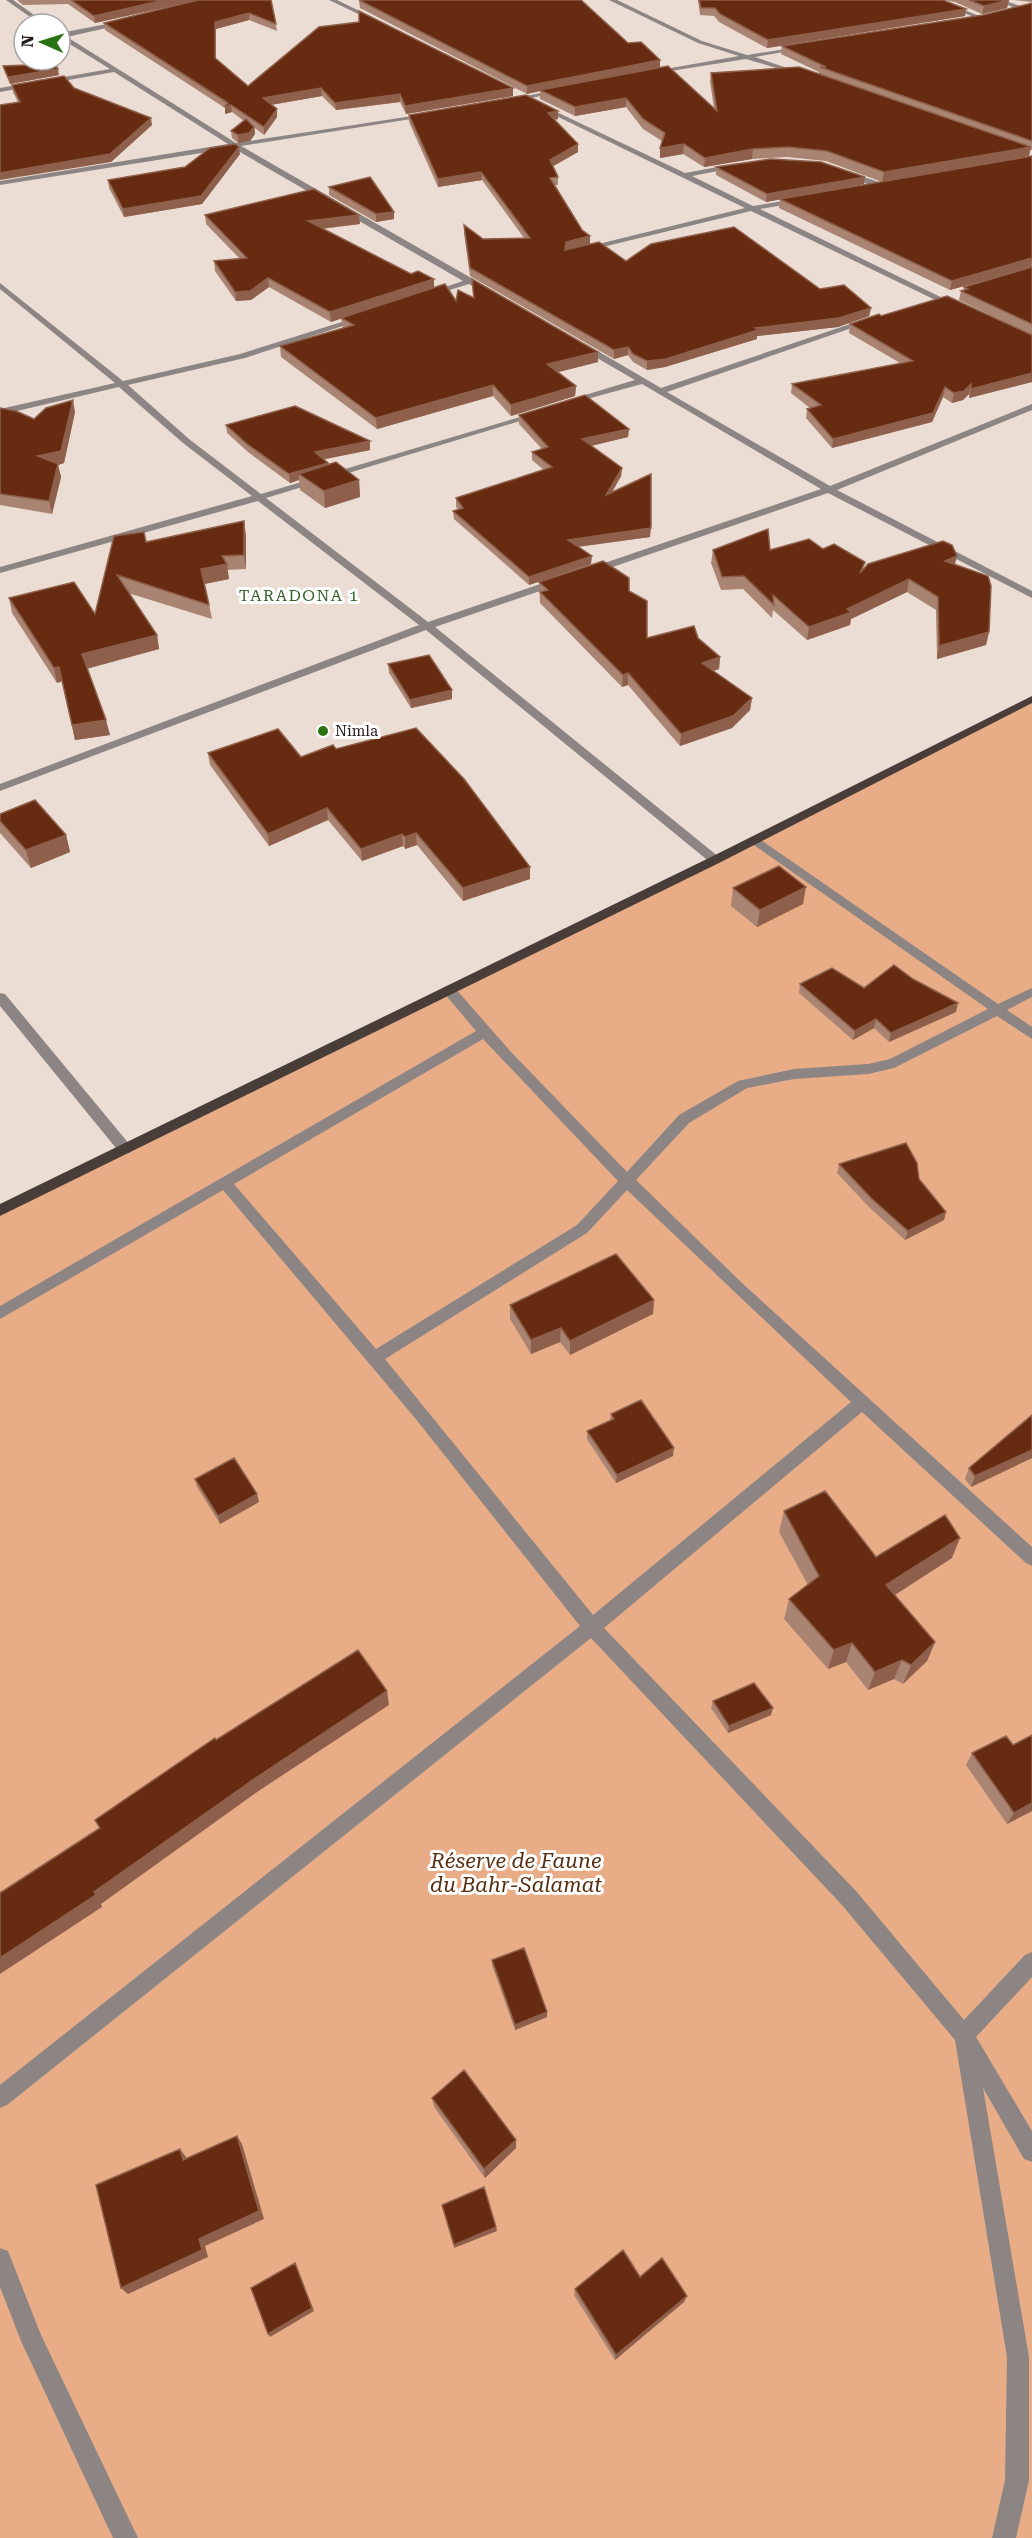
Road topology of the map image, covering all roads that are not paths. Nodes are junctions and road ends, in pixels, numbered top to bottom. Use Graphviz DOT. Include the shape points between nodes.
graph roads {
  1 [pos="9,0"];
  2 [pos="332,0"];
  3 [pos="612,0"];
  4 [pos="997,0"];
  5 [pos="943,3"];
  6 [pos="1032,6"];
  7 [pos="1021,8"];
  8 [pos="26,12"];
  9 [pos="1032,12"];
  10 [pos="1001,13"];
  11 [pos="991,15"];
  12 [pos="981,18"];
  13 [pos="130,21"];
  14 [pos="960,21"];
  15 [pos="386,26"];
  16 [pos="72,34"];
  17 [pos="72,43"];
  18 [pos="806,46"];
  19 [pos="748,55"];
  20 [pos="116,70"];
  21 [pos="642,75"];
  22 [pos="816,79"];
  23 [pos="572,89"];
  24 [pos="0,90"];
  25 [pos="515,93"];
  26 [pos="525,98"];
  27 [pos="502,102"];
  28 [pos="444,112"];
  29 [pos="237,147"];
  30 [pos="741,164"];
  31 [pos="832,168"];
  32 [pos="683,176"];
  33 [pos="0,183"];
  34 [pos="891,183"];
  35 [pos="879,185"];
  36 [pos="856,189"];
  37 [pos="810,198"];
  38 [pos="753,208"];
  39 [pos="581,251"];
  40 [pos="470,281"];
  41 [pos="0,285"];
  42 [pos="949,295"];
  43 [pos="939,298"];
  44 [pos="416,299"];
  45 [pos="500,299"];
  46 [pos="928,302"];
  47 [pos="959,307"];
  48 [pos="373,314"];
  49 [pos="874,320"];
  50 [pos="572,340"];
  51 [pos="643,381"];
  52 [pos="120,383"];
  53 [pos="661,391"];
  54 [pos="1032,407"];
  55 [pos="0,412"];
  56 [pos="829,490"];
  57 [pos="260,497"];
  58 [pos="0,570"];
  59 [pos="583,573"];
  60 [pos="572,577"];
  61 [pos="1032,595"];
  62 [pos="427,626"];
  63 [pos="1032,699"];
  64 [pos="0,788"];
  65 [pos="755,840"];
  66 [pos="716,860"];
  67 [pos="449,990"];
  68 [pos="1032,992"];
  69 [pos="0,997"];
  70 [pos="999,1011"];
  71 [pos="484,1032"];
  72 [pos="1032,1034"];
  73 [pos="124,1149"];
  74 [pos="626,1181"];
  75 [pos="226,1184"];
  76 [pos="0,1209"];
  77 [pos="0,1313"];
  78 [pos="374,1358"];
  79 [pos="862,1402"];
  80 [pos="1032,1558"];
  81 [pos="592,1627"];
  82 [pos="1032,1962"];
  83 [pos="964,2035"];
  84 [pos="0,2098"];
  85 [pos="1032,2151"];
  86 [pos="0,2259"];
  87 [pos="126,2538"];
  88 [pos="1004,2538"];
  1 -- 8 [label="street"];
  2 -- 15 [label="street"];
  3 -- 19 [label="street" via="700,42"];
  4 -- 7 [label="street"];
  5 -- 12 [label="street"];
  6 -- 7 [label="street"];
  7 -- 9 [label="street"];
  7 -- 10 [label="street"];
  11 -- 12 [label="street"];
  12 -- 14 [label="street"];
  13 -- 16 [label="street"];
  17 -- 20 [label="street"];
  18 -- 19 [label="street"];
  19 -- 21 [label="street"];
  19 -- 22 [label="street"];
  20 -- 24 [label="street"];
  20 -- 29 [label="street"];
  23 -- 26 [label="street"];
  25 -- 26 [label="street"];
  26 -- 27 [label="street"];
  26 -- 32 [label="street"];
  28 -- 29 [label="street"];
  29 -- 33 [label="street"];
  29 -- 40 [label="street"];
  30 -- 32 [label="street"];
  31 -- 35 [label="street"];
  32 -- 38 [label="street"];
  34 -- 35 [label="street"];
  35 -- 36 [label="street"];
  37 -- 38 [label="street"];
  38 -- 39 [label="street"];
  38 -- 43 [label="street"];
  40 -- 44 [label="street"];
  40 -- 45 [label="street"];
  41 -- 52 [label="street"];
  42 -- 43 [label="street"];
  43 -- 46 [label="street"];
  43 -- 47 [label="street"];
  48 -- 52 [label="street" via="242,356"];
  49 -- 53 [label="street"];
  50 -- 51 [label="street"];
  51 -- 53 [label="street"];
  51 -- 57 [label="street"];
  52 -- 55 [label="street"];
  52 -- 57 [label="street" via="186,441"];
  53 -- 56 [label="street"];
  54 -- 56 [label="street"];
  56 -- 59 [label="street"];
  56 -- 61 [label="street"];
  57 -- 58 [label="street"];
  57 -- 62 [label="street"];
  60 -- 62 [label="street"];
  62 -- 64 [label="street"];
  62 -- 66 [label="street"];
  63 -- 65 [label="main road"];
  65 -- 66 [label="main road"];
  65 -- 70 [label="street"];
  66 -- 67 [label="main road"];
  67 -- 71 [label="street"];
  67 -- 73 [label="main road"];
  68 -- 70 [label="street"];
  69 -- 73 [label="street"];
  70 -- 72 [label="street"];
  70 -- 74 [label="street" via="894,1063 743,1084 684,1119"];
  71 -- 74 [label="street"];
  71 -- 75 [label="street"];
  73 -- 76 [label="main road"];
  74 -- 78 [label="street" via="582,1229"];
  74 -- 79 [label="street"];
  75 -- 77 [label="street"];
  75 -- 78 [label="street"];
  78 -- 81 [label="street"];
  79 -- 80 [label="street"];
  79 -- 81 [label="street"];
  81 -- 83 [label="street" via="849,1898"];
  81 -- 84 [label="street"];
  82 -- 83 [label="street"];
  83 -- 85 [label="street"];
  83 -- 88 [label="street" via="1018,2357 1017,2480"];
  86 -- 87 [label="street" via="32,2341"];
}
